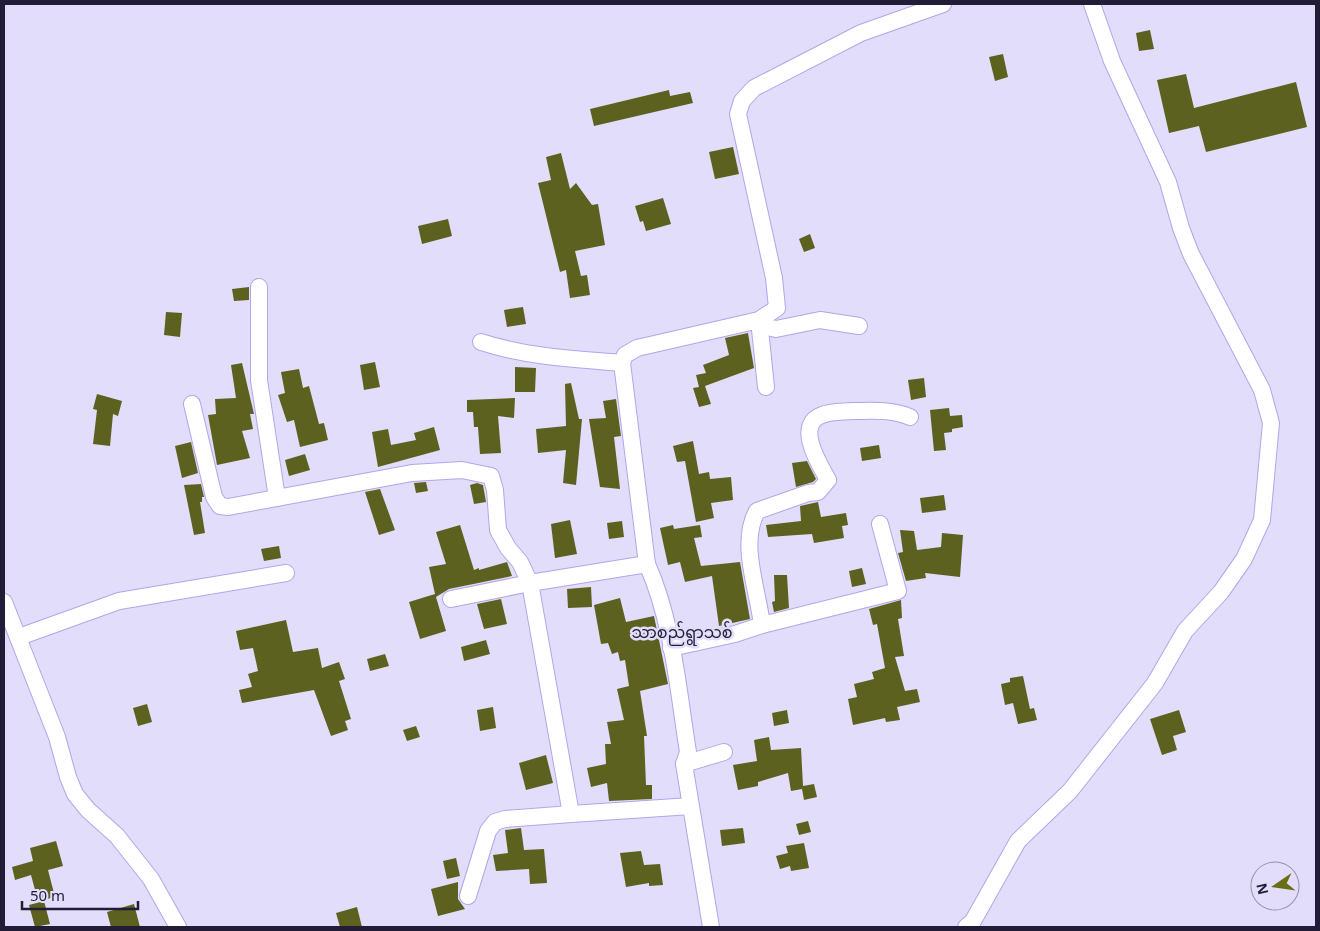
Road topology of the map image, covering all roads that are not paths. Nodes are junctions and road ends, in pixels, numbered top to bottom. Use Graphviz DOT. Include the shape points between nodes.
graph roads {
  1 [pos="943,4"];
  2 [pos="1092,4"];
  3 [pos="259,287"];
  4 [pos="758,322"];
  5 [pos="859,326"];
  6 [pos="481,342"];
  7 [pos="622,363"];
  8 [pos="766,387"];
  9 [pos="192,404"];
  10 [pos="910,417"];
  11 [pos="277,498"];
  12 [pos="880,524"];
  13 [pos="647,564"];
  14 [pos="286,573"];
  15 [pos="530,583"];
  16 [pos="451,599"];
  17 [pos="4,602"];
  18 [pos="762,625"];
  19 [pos="19,637"];
  20 [pos="671,648"];
  21 [pos="724,752"];
  22 [pos="684,764"];
  23 [pos="691,806"];
  24 [pos="572,814"];
  25 [pos="468,896"];
  26 [pos="178,927"];
  27 [pos="711,927"];
  28 [pos="966,927"];
  1 -- 4 [label="street" via="861,33 754,88 742,102 738,114 774,278 777,308"];
  2 -- 28 [label="street" via="1112,61 1168,182 1191,254 1262,390 1271,423 1262,520 1244,559 1185,631 1155,683 1070,791 1018,841 973,921"];
  3 -- 11 [label="street" via="259,380"];
  4 -- 5 [label="street" via="776,329 820,320"];
  4 -- 7 [label="street" via="637,348 625,355"];
  4 -- 8 [label="street"];
  6 -- 7 [label="street" via="532,355"];
  7 -- 13 [label="street"];
  9 -- 11 [label="street" via="214,497 220,506"];
  10 -- 18 [label="street" via="880,410 832,412 819,416 813,423 810,445 828,480 818,492 757,511 751,521 748,543"];
  11 -- 15 [label="street" via="412,472 462,470 491,476 498,530"];
  12 -- 18 [label="street" via="898,591"];
  13 -- 15 [label="street"];
  13 -- 20 [label="street" via="655,581"];
  14 -- 19 [label="street" via="119,601"];
  15 -- 16 [label="street"];
  15 -- 24 [label="street"];
  17 -- 19 [label="street"];
  18 -- 20 [label="street"];
  19 -- 26 [label="street" via="75,794 117,836 151,879"];
  20 -- 22 [label="street" via="688,752"];
  21 -- 22 [label="street"];
  22 -- 23 [label="street"];
  23 -- 24 [label="street"];
  23 -- 27 [label="street"];
  24 -- 25 [label="street" via="495,822 488,831"];
}
